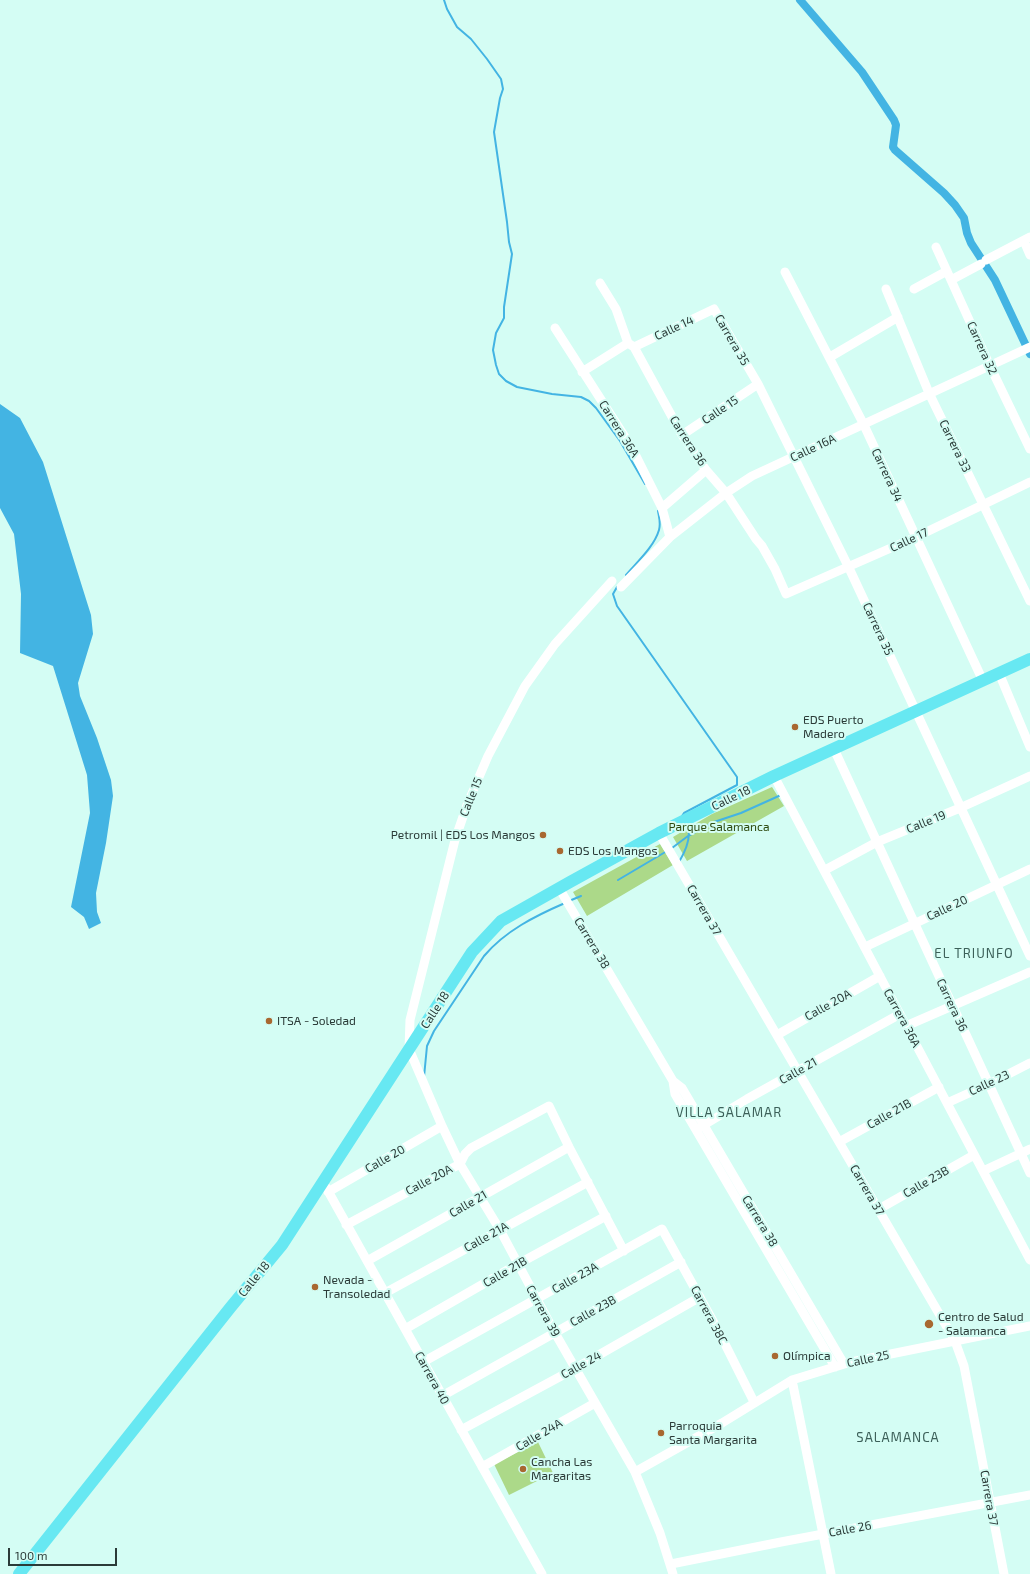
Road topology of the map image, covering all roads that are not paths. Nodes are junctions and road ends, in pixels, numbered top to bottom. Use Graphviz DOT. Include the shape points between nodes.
graph roads {
  1 [pos="1027,239"];
  2 [pos="936,247"];
  3 [pos="1030,255"];
  4 [pos="947,271"];
  5 [pos="785,272"];
  6 [pos="952,280"];
  7 [pos="600,283"];
  8 [pos="886,289"];
  9 [pos="914,289"];
  10 [pos="714,309"];
  11 [pos="898,317"];
  12 [pos="555,328"];
  13 [pos="631,345"];
  14 [pos="1026,348"];
  15 [pos="830,357"];
  16 [pos="990,366"];
  17 [pos="582,372"];
  18 [pos="758,384"];
  19 [pos="929,393"];
  20 [pos="863,423"];
  21 [pos="682,435"];
  22 [pos="1030,449"];
  23 [pos="795,457"];
  24 [pos="706,470"];
  25 [pos="1030,482"];
  26 [pos="726,493"];
  27 [pos="984,505"];
  28 [pos="662,508"];
  29 [pos="670,537"];
  30 [pos="916,537"];
  31 [pos="849,568"];
  32 [pos="612,581"];
  33 [pos="621,587"];
  34 [pos="786,594"];
  35 [pos="1030,601"];
  36 [pos="1030,659"];
  37 [pos="999,673"];
  38 [pos="983,681"];
  39 [pos="916,711"];
  40 [pos="1030,747"];
  41 [pos="834,749"];
  42 [pos="774,776"];
  43 [pos="1030,776"];
  44 [pos="960,808"];
  45 [pos="659,833"];
  46 [pos="877,842"];
  47 [pos="1030,869"];
  48 [pos="825,872"];
  49 [pos="997,885"];
  50 [pos="559,888"];
  51 [pos="914,923"];
  52 [pos="865,947"];
  53 [pos="1030,956"];
  54 [pos="1030,972"];
  55 [pos="880,976"];
  56 [pos="952,1006"];
  57 [pos="900,1014"];
  58 [pos="906,1026"];
  59 [pos="777,1035"];
  60 [pos="409,1049"];
  61 [pos="1030,1063"];
  62 [pos="798,1071"];
  63 [pos="989,1084"];
  64 [pos="939,1087"];
  65 [pos="947,1103"];
  66 [pos="442,1126"];
  67 [pos="700,1127"];
  68 [pos="839,1142"];
  69 [pos="569,1147"];
  70 [pos="1030,1149"];
  71 [pos="1021,1153"];
  72 [pos="974,1155"];
  73 [pos="460,1164"];
  74 [pos="983,1171"];
  75 [pos="1030,1173"];
  76 [pos="588,1182"];
  77 [pos="326,1187"];
  78 [pos="481,1196"];
  79 [pos="879,1209"];
  80 [pos="606,1216"];
  81 [pos="346,1225"];
  82 [pos="662,1229"];
  83 [pos="500,1230"];
  84 [pos="624,1251"];
  85 [pos="1030,1260"];
  86 [pos="367,1262"];
  87 [pos="681,1262"];
  88 [pos="518,1264"];
  89 [pos="385,1294"];
  90 [pos="700,1298"];
  91 [pos="537,1299"];
  92 [pos="1030,1326"];
  93 [pos="405,1329"];
  94 [pos="555,1333"];
  95 [pos="955,1341"];
  96 [pos="423,1362"];
  97 [pos="840,1366"];
  98 [pos="576,1368"];
  99 [pos="792,1380"];
  100 [pos="442,1396"];
  101 [pos="754,1402"];
  102 [pos="595,1403"];
  103 [pos="461,1430"];
  104 [pos="482,1467"];
  105 [pos="636,1472"];
  106 [pos="1030,1495"];
  107 [pos="990,1503"];
  108 [pos="824,1534"];
  109 [pos="671,1564"];
  110 [pos="19,1574"];
  111 [pos="542,1574"];
  112 [pos="672,1574"];
  113 [pos="831,1574"];
  114 [pos="1004,1574"];
  1 -- 3 [label="street"];
  1 -- 6 [label="street"];
  2 -- 4 [label="street, Carrera 32"];
  4 -- 6 [label="street, Carrera 32"];
  4 -- 9 [label="street"];
  5 -- 15 [label="street, Carrera 34"];
  6 -- 16 [label="street, Carrera 32"];
  7 -- 13 [label="street, Carrera 36" via="616,309"];
  8 -- 11 [label="street, Carrera 33"];
  10 -- 13 [label="street, Calle 14"];
  10 -- 18 [label="street, Carrera 35"];
  11 -- 15 [label="street"];
  11 -- 19 [label="street, Carrera 33"];
  12 -- 17 [label="street, Carrera 36A"];
  13 -- 17 [label="street, Calle 14"];
  13 -- 21 [label="street, Carrera 36"];
  14 -- 16 [label="street, Calle 16A"];
  15 -- 20 [label="street, Carrera 34"];
  16 -- 19 [label="street, Calle 16A"];
  16 -- 22 [label="street, Carrera 32"];
  17 -- 28 [label="street, Carrera 36A" via="632,448"];
  18 -- 21 [label="street, Calle 15"];
  18 -- 23 [label="street, Carrera 35"];
  19 -- 20 [label="street, Calle 16A"];
  19 -- 27 [label="street, Carrera 33"];
  20 -- 23 [label="street, Calle 16A"];
  20 -- 30 [label="street, Carrera 34"];
  21 -- 24 [label="street, Carrera 36"];
  23 -- 26 [label="street, Calle 16A" via="752,476"];
  23 -- 31 [label="street, Carrera 35"];
  24 -- 26 [label="street, Carrera 36"];
  24 -- 28 [label="street"];
  25 -- 27 [label="street, Calle 17"];
  26 -- 29 [label="street, Calle 16A"];
  26 -- 34 [label="street, Carrera 36" via="762,546"];
  27 -- 30 [label="street, Calle 17"];
  27 -- 35 [label="street, Carrera 33"];
  28 -- 29 [label="street, Carrera 36A"];
  29 -- 33 [label="street, Calle 16A"];
  30 -- 31 [label="street, Calle 17"];
  30 -- 38 [label="street, Carrera 34"];
  31 -- 34 [label="street, Calle 17"];
  31 -- 39 [label="street, Carrera 35"];
  32 -- 60 [label="street, Calle 15" via="555,644 525,686 488,756 454,840 410,1020"];
  36 -- 37 [label="main road, Calle 18"];
  37 -- 38 [label="main road, Calle 18"];
  37 -- 40 [label="street"];
  38 -- 39 [label="main road, Calle 18"];
  39 -- 41 [label="main road, Calle 18"];
  39 -- 44 [label="street, Carrera 35"];
  41 -- 42 [label="main road, Calle 18"];
  41 -- 46 [label="street, Carrera 36"];
  42 -- 45 [label="main road, Calle 18"];
  42 -- 48 [label="street, Carrera 36A"];
  43 -- 44 [label="street, Calle 19"];
  44 -- 46 [label="street, Calle 19"];
  44 -- 49 [label="street, Carrera 35"];
  45 -- 50 [label="main road, Calle 18"];
  45 -- 59 [label="street, Carrera 37"];
  46 -- 48 [label="street, Calle 19"];
  46 -- 51 [label="street, Carrera 36"];
  47 -- 49 [label="street, Calle 20"];
  48 -- 52 [label="street, Carrera 36A"];
  49 -- 51 [label="street, Calle 20"];
  49 -- 53 [label="street, Carrera 35"];
  50 -- 60 [label="main road, Calle 18" via="501,921 487,935 472,952"];
  50 -- 67 [label="street, Carrera 38" via="673,1081 675,1094"];
  51 -- 52 [label="street, Calle 20"];
  51 -- 56 [label="street, Carrera 36"];
  52 -- 55 [label="street, Carrera 36A"];
  54 -- 56 [label="street"];
  55 -- 57 [label="street, Carrera 36A"];
  55 -- 59 [label="street, Calle 20A"];
  56 -- 58 [label="street"];
  56 -- 63 [label="street, Carrera 36"];
  57 -- 58 [label="street, Carrera 36A"];
  57 -- 62 [label="street, Calle 21"];
  58 -- 64 [label="street, Carrera 36A"];
  59 -- 62 [label="street, Carrera 37"];
  60 -- 66 [label="street, Carrera 39"];
  60 -- 77 [label="main road, Calle 18"];
  61 -- 63 [label="street, Calle 23"];
  62 -- 67 [label="street, Calle 21"];
  62 -- 68 [label="street, Carrera 37"];
  63 -- 65 [label="street, Calle 23"];
  63 -- 71 [label="street, Carrera 36"];
  64 -- 65 [label="street, Carrera 36A"];
  64 -- 68 [label="street, Calle 21B"];
  65 -- 72 [label="street, Carrera 36A"];
  66 -- 73 [label="street, Carrera 39"];
  66 -- 77 [label="street, Calle 20"];
  67 -- 97 [label="street, Carrera 38"];
  68 -- 79 [label="street, Carrera 37"];
  69 -- 73 [label="street, Calle 20A" via="549,1106 471,1148"];
  69 -- 76 [label="street"];
  69 -- 78 [label="street, Calle 21"];
  70 -- 71 [label="street"];
  71 -- 74 [label="street"];
  71 -- 75 [label="street, Carrera 36"];
  72 -- 74 [label="street, Carrera 36A"];
  72 -- 79 [label="street, Calle 23B"];
  73 -- 78 [label="street, Carrera 39"];
  73 -- 81 [label="street, Calle 20A"];
  74 -- 85 [label="street, Carrera 36A"];
  76 -- 80 [label="street"];
  76 -- 83 [label="street, Calle 21A"];
  77 -- 81 [label="street, Carrera 40"];
  77 -- 110 [label="main road, Calle 18"];
  78 -- 83 [label="street, Carrera 39"];
  78 -- 86 [label="street, Calle 21"];
  79 -- 95 [label="street, Carrera 37"];
  80 -- 84 [label="street"];
  80 -- 88 [label="street, Calle 21B"];
  81 -- 86 [label="street, Carrera 40"];
  82 -- 84 [label="street, Calle 23A"];
  82 -- 87 [label="street, Carrera 38C"];
  83 -- 88 [label="street, Carrera 39"];
  83 -- 89 [label="street, Calle 21A"];
  84 -- 91 [label="street, Calle 23A"];
  86 -- 89 [label="street, Carrera 40"];
  87 -- 90 [label="street, Carrera 38C"];
  87 -- 94 [label="street, Calle 23B"];
  88 -- 91 [label="street, Carrera 39"];
  88 -- 93 [label="street, Calle 21B"];
  89 -- 93 [label="street, Carrera 40"];
  90 -- 98 [label="street, Calle 24"];
  90 -- 101 [label="street, Carrera 38C"];
  91 -- 94 [label="street, Carrera 39"];
  91 -- 96 [label="street, Calle 23A"];
  92 -- 95 [label="street, Calle 25"];
  93 -- 96 [label="street, Carrera 40"];
  94 -- 98 [label="street, Carrera 39"];
  94 -- 100 [label="street, Calle 23B"];
  95 -- 97 [label="street, Calle 25"];
  95 -- 107 [label="street, Carrera 37" via="964,1366"];
  96 -- 100 [label="street, Carrera 40"];
  97 -- 99 [label="street, Calle 25"];
  98 -- 102 [label="street, Carrera 39"];
  98 -- 103 [label="street, Calle 24"];
  99 -- 101 [label="street, Calle 25"];
  99 -- 108 [label="street"];
  100 -- 103 [label="street, Carrera 40"];
  101 -- 105 [label="street, Calle 25"];
  102 -- 104 [label="street, Calle 24A"];
  102 -- 105 [label="street, Carrera 39"];
  103 -- 104 [label="street, Carrera 40"];
  104 -- 111 [label="street, Carrera 40"];
  105 -- 109 [label="street, Carrera 39"];
  106 -- 107 [label="street, Calle 26"];
  107 -- 108 [label="street, Calle 26"];
  107 -- 114 [label="street, Carrera 37"];
  108 -- 109 [label="street, Calle 26"];
  108 -- 113 [label="street"];
  109 -- 112 [label="street, Carrera 39"];
}
